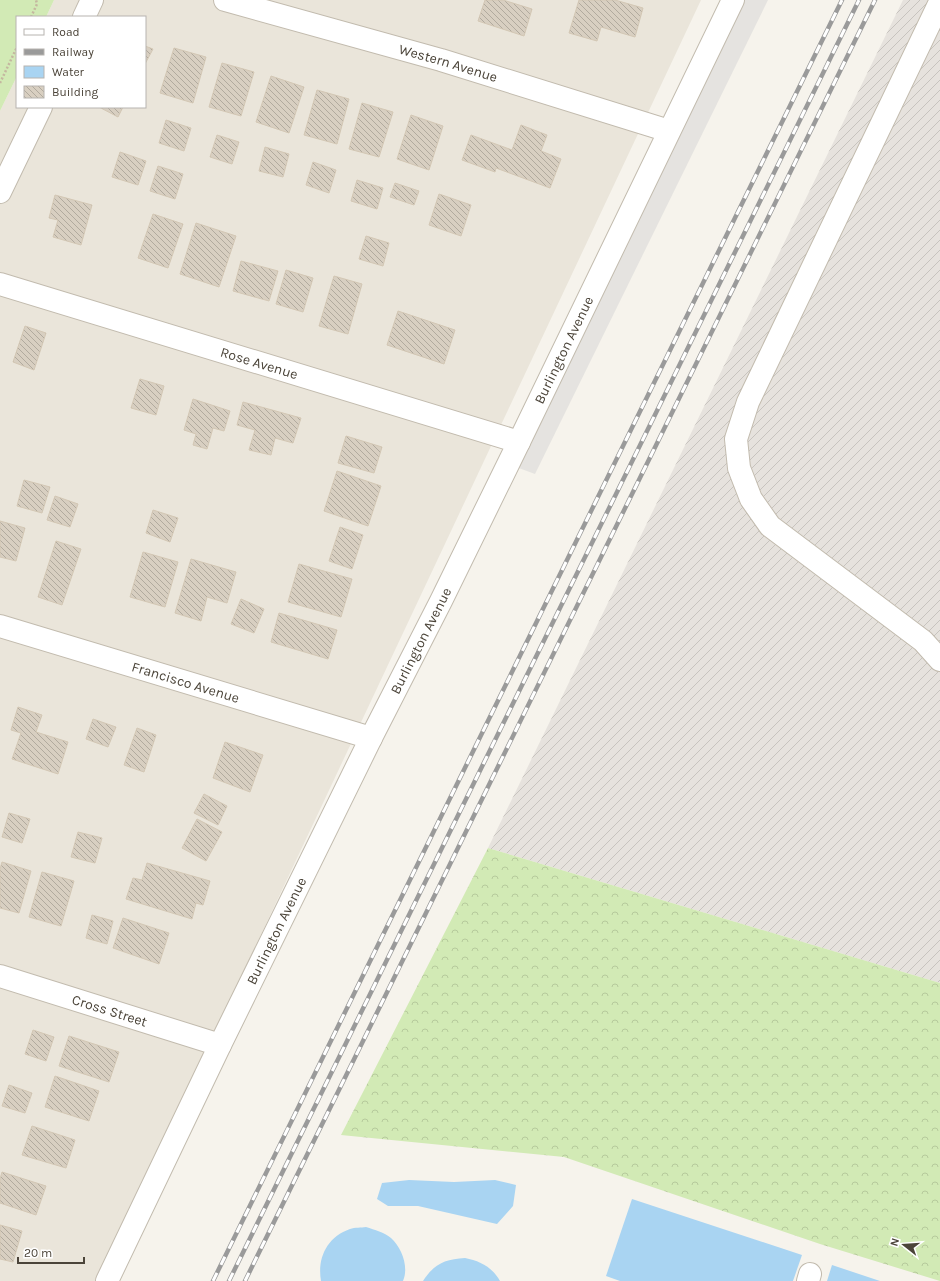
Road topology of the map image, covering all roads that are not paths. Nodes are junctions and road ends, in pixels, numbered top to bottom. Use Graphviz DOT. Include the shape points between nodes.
graph roads {
  1 [pos="92,0"];
  2 [pos="225,0"];
  3 [pos="733,0"];
  4 [pos="940,2"];
  5 [pos="84,16"];
  6 [pos="41,108"];
  7 [pos="669,131"];
  8 [pos="0,192"];
  9 [pos="0,284"];
  10 [pos="519,442"];
  11 [pos="0,626"];
  12 [pos="940,660"];
  13 [pos="370,738"];
  14 [pos="0,976"];
  15 [pos="220,1045"];
  16 [pos="107,1281"];
  1 -- 5 [label="street"];
  2 -- 7 [label="street, Western Avenue" via="441,60"];
  3 -- 7 [label="street, Burlington Avenue"];
  4 -- 12 [label="street" via="748,402 736,439 739,468 751,499 770,526 924,642"];
  6 -- 8 [label="street"];
  7 -- 10 [label="street, Burlington Avenue"];
  9 -- 10 [label="street, Rose Avenue"];
  10 -- 13 [label="street, Burlington Avenue"];
  11 -- 13 [label="street, Francisco Avenue"];
  13 -- 15 [label="street, Burlington Avenue"];
  14 -- 15 [label="street, Cross Street"];
  15 -- 16 [label="street, Burlington Avenue"];
}
